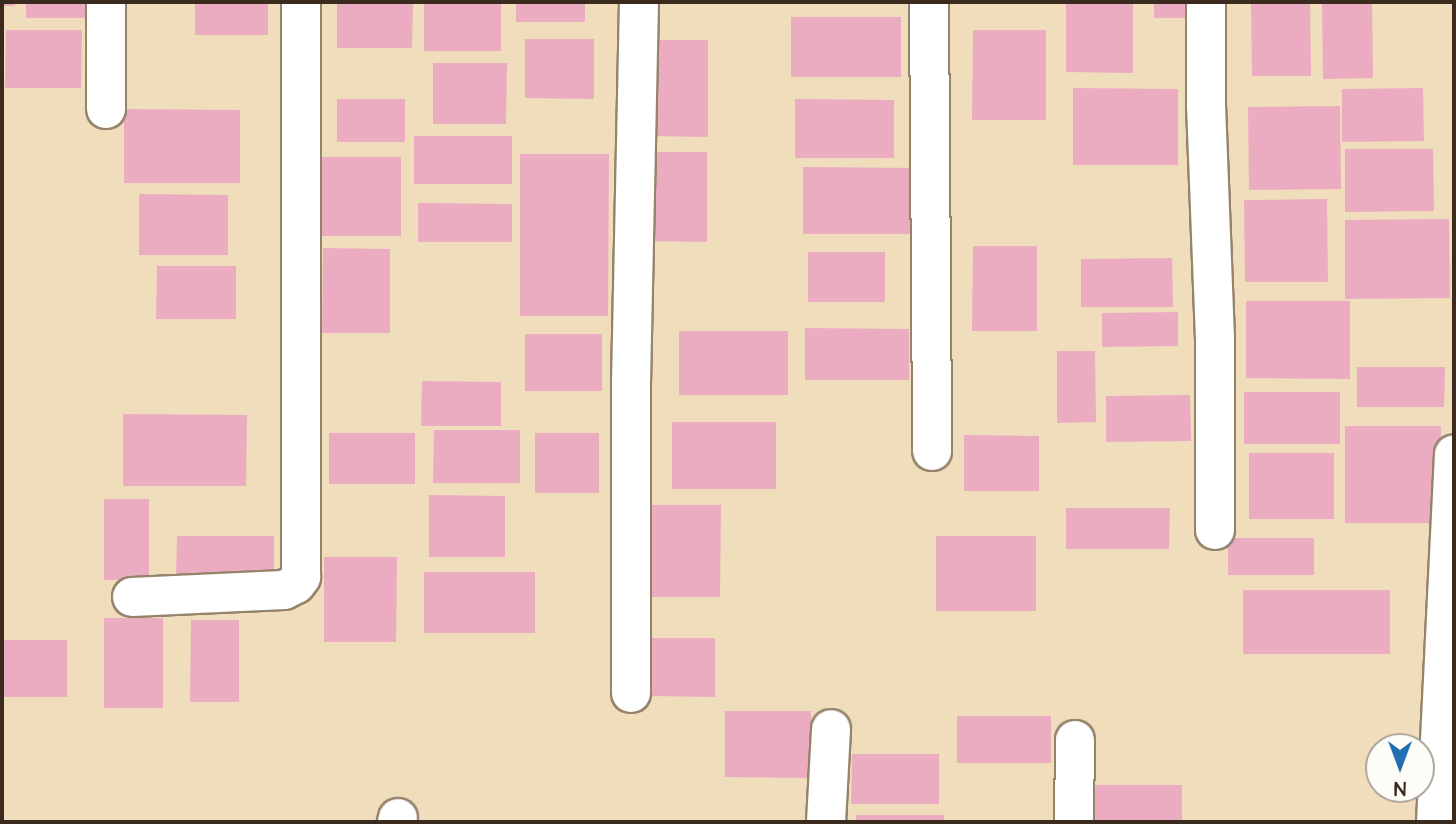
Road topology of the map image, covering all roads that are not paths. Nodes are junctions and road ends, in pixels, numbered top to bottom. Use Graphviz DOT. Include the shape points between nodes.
graph roads {
  1 [pos="106,2"];
  2 [pos="302,2"];
  3 [pos="639,2"];
  4 [pos="929,2"];
  5 [pos="1206,2"];
  6 [pos="106,109"];
  7 [pos="933,451"];
  8 [pos="1454,454"];
  9 [pos="1214,530"];
  10 [pos="132,597"];
  11 [pos="632,694"];
  12 [pos="831,729"];
  13 [pos="1075,740"];
  14 [pos="826,822"];
  15 [pos="1074,822"];
  16 [pos="1436,822"];
  1 -- 6 [label="street"];
  2 -- 10 [label="street" via="301,577 284,590"];
  3 -- 11 [label="street"];
  4 -- 7 [label="street"];
  5 -- 9 [label="street"];
  8 -- 16 [label="street"];
  12 -- 14 [label="street"];
  13 -- 15 [label="street"];
}
